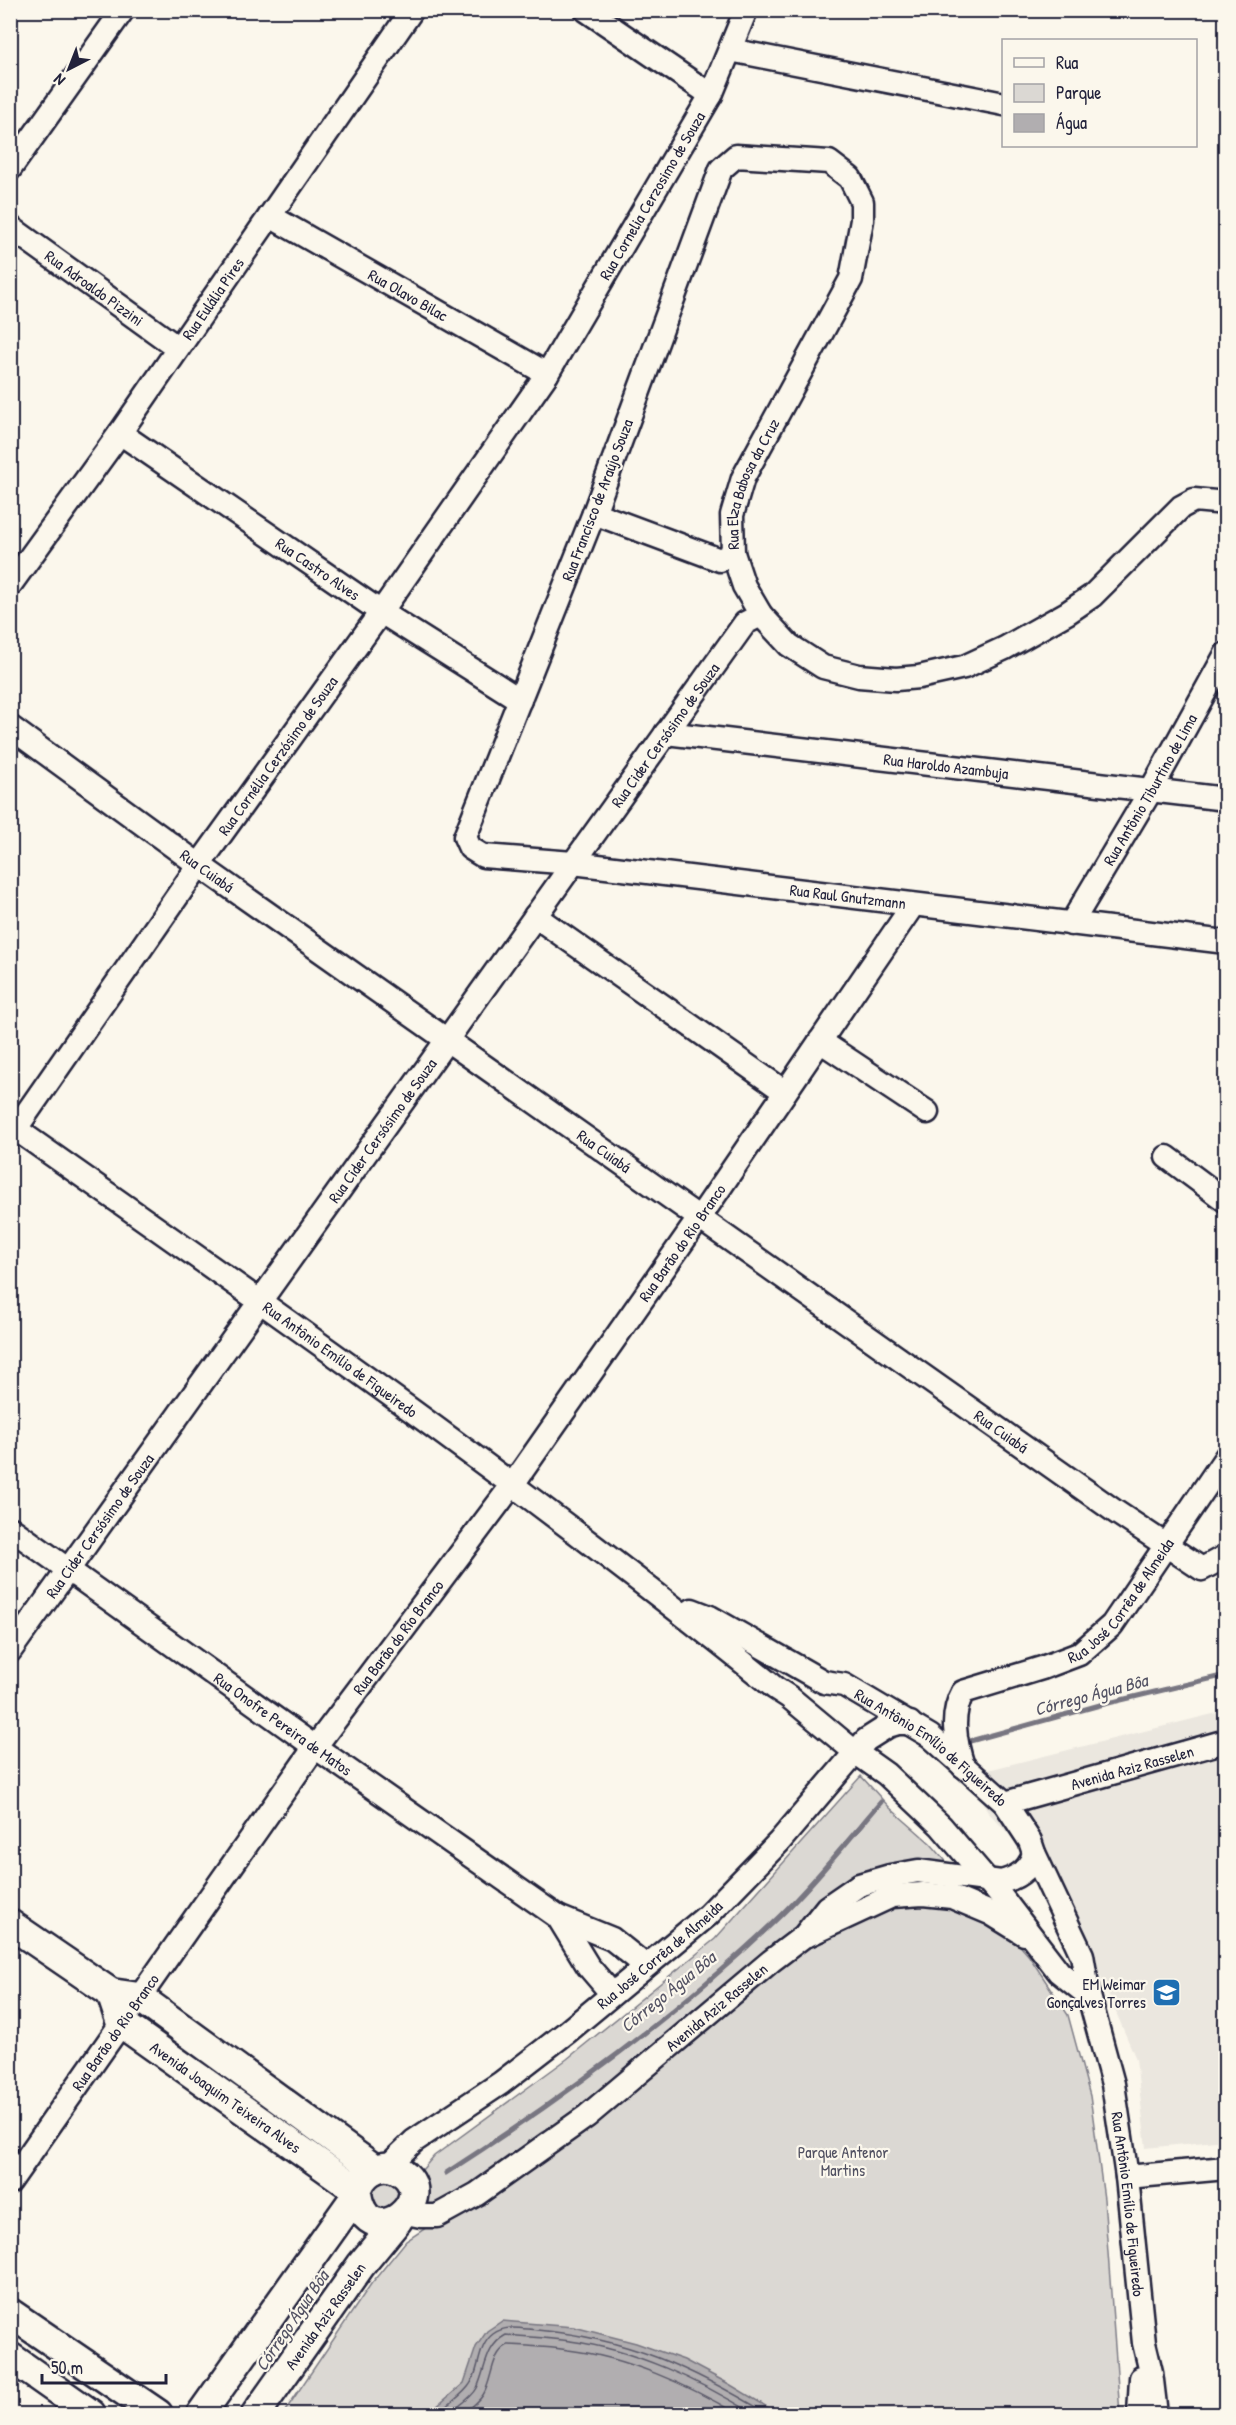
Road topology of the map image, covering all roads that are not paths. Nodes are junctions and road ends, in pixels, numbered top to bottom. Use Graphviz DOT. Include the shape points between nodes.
graph roads {
  1 [pos="123,10"];
  2 [pos="586,10"];
  3 [pos="746,10"];
  4 [pos="408,12"];
  5 [pos="730,50"];
  6 [pos="711,94"];
  7 [pos="1002,104"];
  8 [pos="736,156"];
  9 [pos="10,169"];
  10 [pos="270,216"];
  11 [pos="10,226"];
  12 [pos="178,348"];
  13 [pos="547,374"];
  14 [pos="120,433"];
  15 [pos="1226,503"];
  16 [pos="594,513"];
  17 [pos="733,554"];
  18 [pos="10,585"];
  19 [pos="381,612"];
  20 [pos="760,615"];
  21 [pos="1224,658"];
  22 [pos="520,700"];
  23 [pos="10,728"];
  24 [pos="666,733"];
  25 [pos="1151,790"];
  26 [pos="1226,799"];
  27 [pos="470,848"];
  28 [pos="573,863"];
  29 [pos="200,865"];
  30 [pos="913,905"];
  31 [pos="535,916"];
  32 [pos="1071,924"];
  33 [pos="1226,942"];
  34 [pos="447,1040"];
  35 [pos="820,1041"];
  36 [pos="785,1092"];
  37 [pos="927,1112"];
  38 [pos="12,1130"];
  39 [pos="1167,1157"];
  40 [pos="1226,1201"];
  41 [pos="700,1217"];
  42 [pos="260,1302"];
  43 [pos="1226,1457"];
  44 [pos="513,1484"];
  45 [pos="10,1528"];
  46 [pos="1165,1544"];
  47 [pos="1226,1556"];
  48 [pos="69,1570"];
  49 [pos="666,1600"];
  50 [pos="10,1651"];
  51 [pos="910,1723"];
  52 [pos="1226,1741"];
  53 [pos="315,1747"];
  54 [pos="855,1752"];
  55 [pos="963,1766"];
  56 [pos="1005,1803"];
  57 [pos="1034,1853"];
  58 [pos="987,1880"];
  59 [pos="558,1917"];
  60 [pos="10,1924"];
  61 [pos="804,1936"];
  62 [pos="612,1939"];
  63 [pos="1035,1941"];
  64 [pos="588,1966"];
  65 [pos="646,1966"];
  66 [pos="111,1993"];
  67 [pos="612,1994"];
  68 [pos="1089,1996"];
  69 [pos="139,1998"];
  70 [pos="165,2018"];
  71 [pos="121,2024"];
  72 [pos="149,2043"];
  73 [pos="1226,2168"];
  74 [pos="1127,2177"];
  75 [pos="369,2180"];
  76 [pos="10,2181"];
  77 [pos="402,2216"];
  78 [pos="10,2313"];
  79 [pos="10,2357"];
  80 [pos="1146,2357"];
  81 [pos="91,2415"];
  82 [pos="158,2415"];
  83 [pos="201,2415"];
  84 [pos="256,2415"];
  85 [pos="1139,2415"];
  86 [pos="1156,2415"];
  1 -- 9 [label="street"];
  2 -- 6 [label="street"];
  3 -- 5 [label="street, Rua Cornelia Cerzosimo de Souza"];
  4 -- 10 [label="street, Rua Eulália Pires"];
  5 -- 6 [label="street, Rua Cornelia Cerzosimo de Souza"];
  5 -- 7 [label="street"];
  6 -- 13 [label="street, Rua Cornelia Cerzosimo de Souza"];
  8 -- 16 [label="street, Rua Francisco de Araújo Souza" via="721,169"];
  8 -- 17 [label="street, Rua Elza Babosa da Cruz" via="829,162 850,178 861,202 862,220 850,279 738,490 731,521"];
  10 -- 12 [label="street, Rua Eulália Pires"];
  10 -- 13 [label="street, Rua Olavo Bilac"];
  11 -- 12 [label="street, Rua Adroaldo Pizzini"];
  12 -- 14 [label="street, Rua Eulália Pires"];
  13 -- 19 [label="street, Rua Cornélia Cerzósimo de Souza"];
  14 -- 18 [label="street, Rua Eulália Pires"];
  14 -- 19 [label="street, Rua Castro Alves"];
  15 -- 20 [label="street, Rua Elza Babosa da Cruz" via="1194,500 1187,504 1092,596 985,659 942,673 878,678 824,668 789,645"];
  16 -- 17 [label="street" via="720,560"];
  16 -- 22 [label="street, Rua Francisco de Araújo Souza"];
  17 -- 20 [label="street, Rua Elza Babosa da Cruz"];
  19 -- 22 [label="street, Rua Castro Alves"];
  19 -- 29 [label="street, Rua Cornélia Cerzósimo de Souza"];
  20 -- 24 [label="street, Rua Cider Cersósimo de Souza" via="745,623"];
  21 -- 25 [label="street, Rua Antônio Tiburtino de Lima"];
  22 -- 27 [label="street, Rua Francisco de Araújo Souza" via="465,837"];
  23 -- 29 [label="street, Rua Cuiabá"];
  24 -- 25 [label="street, Rua Haroldo Azambuja"];
  24 -- 28 [label="street, Rua Cider Cersósimo de Souza"];
  25 -- 26 [label="street, Rua Haroldo Azambuja"];
  25 -- 32 [label="street, Rua Antônio Tiburtino de Lima"];
  27 -- 28 [label="street, Rua Raul Gnutzmann" via="483,856"];
  28 -- 30 [label="street, Rua Raul Gnutzmann"];
  28 -- 31 [label="street, Rua Cider Cersósimo de Souza"];
  29 -- 34 [label="street, Rua Cuiabá"];
  29 -- 38 [label="street, Rua Cornélia Cerzósimo de Souza"];
  30 -- 32 [label="street, Rua Raul Gnutzmann"];
  30 -- 35 [label="street, Rua Barão do Rio Branco"];
  31 -- 34 [label="street, Rua Cider Cersósimo de Souza"];
  31 -- 36 [label="street"];
  32 -- 33 [label="street, Rua Raul Gnutzmann"];
  34 -- 41 [label="street, Rua Cuiabá"];
  34 -- 42 [label="street, Rua Cider Cersósimo de Souza"];
  35 -- 36 [label="street, Rua Barão do Rio Branco"];
  35 -- 37 [label="street"];
  36 -- 41 [label="street, Rua Barão do Rio Branco"];
  38 -- 42 [label="street, Rua Antônio Emílio de Figueiredo"];
  39 -- 40 [label="street"];
  41 -- 44 [label="street, Rua Barão do Rio Branco"];
  41 -- 46 [label="street, Rua Cuiabá"];
  42 -- 44 [label="street, Rua Antônio Emílio de Figueiredo"];
  42 -- 48 [label="street, Rua Cider Cersósimo de Souza"];
  43 -- 46 [label="street, Rua José Corrêa de Almeida"];
  44 -- 49 [label="street, Rua Antônio Emílio de Figueiredo"];
  44 -- 53 [label="street, Rua Barão do Rio Branco"];
  45 -- 48 [label="street, Rua Onofre Pereira de Matos"];
  46 -- 47 [label="street, Rua Cuiabá" via="1202,1569"];
  46 -- 55 [label="street, Rua José Corrêa de Almeida" via="1112,1625 1079,1654 963,1692 955,1713 957,1749"];
  48 -- 50 [label="street, Rua Cider Cersósimo de Souza"];
  48 -- 53 [label="street, Rua Onofre Pereira de Matos"];
  49 -- 51 [label="street, Rua Antônio Emílio de Figueiredo" via="710,1617 804,1672 824,1682 844,1685"];
  49 -- 54 [label="street, Rua Antônio Emílio de Figueiredo"];
  51 -- 54 [label="street, Rua José Corrêa de Almeida" via="875,1732"];
  51 -- 55 [label="street, Rua Antônio Emílio de Figueiredo"];
  52 -- 56 [label="street, Avenida Aziz Rasselen"];
  53 -- 59 [label="street, Rua Onofre Pereira de Matos"];
  53 -- 69 [label="street, Rua Barão do Rio Branco"];
  54 -- 58 [label="street, Rua Antônio Emílio de Figueiredo" via="886,1774 941,1826"];
  54 -- 65 [label="street, Rua José Corrêa de Almeida" via="716,1907"];
  55 -- 56 [label="street, Rua Antônio Emílio de Figueiredo"];
  56 -- 57 [label="street, Rua Antônio Emílio de Figueiredo"];
  57 -- 58 [label="street, Avenida Aziz Rasselen" via="1031,1864 1011,1879"];
  57 -- 68 [label="street, Rua Antônio Emílio de Figueiredo" via="1082,1955"];
  58 -- 61 [label="street, Avenida Aziz Rasselen" via="918,1871 890,1875 859,1885 827,1907"];
  58 -- 63 [label="street, Rua Antônio Emílio de Figueiredo"];
  59 -- 62 [label="street, Rua Onofre Pereira de Matos"];
  59 -- 64 [label="street, Rua Onofre Pereira de Matos"];
  60 -- 66 [label="main road"];
  61 -- 63 [label="street" via="892,1896 923,1894 952,1898 990,1913"];
  61 -- 77 [label="street, Avenida Aziz Rasselen" via="586,2116 477,2194 437,2216"];
  62 -- 64 [label="street"];
  62 -- 65 [label="street, Rua Onofre Pereira de Matos"];
  63 -- 68 [label="street, Rua Antônio Emílio de Figueiredo" via="1059,1972"];
  64 -- 67 [label="street, Rua Onofre Pereira de Matos"];
  65 -- 67 [label="street, Rua José Corrêa de Almeida"];
  66 -- 69 [label="main road"];
  66 -- 71 [label="main road"];
  67 -- 75 [label="street, Rua José Corrêa de Almeida" via="501,2083 414,2141"];
  68 -- 74 [label="street, Rua Antônio Emílio de Figueiredo" via="1113,2084"];
  69 -- 70 [label="main road"];
  69 -- 71 [label="street, Rua Barão do Rio Branco"];
  70 -- 72 [label="main road"];
  70 -- 75 [label="main road"];
  71 -- 72 [label="main road, Avenida Joaquim Teixeira Alves"];
  71 -- 76 [label="street, Rua Barão do Rio Branco"];
  72 -- 75 [label="main road, Avenida Joaquim Teixeira Alves"];
  73 -- 74 [label="street"];
  74 -- 80 [label="street, Rua Antônio Emílio de Figueiredo"];
  75 -- 77 [label="main road, Avenida Aziz Rasselen" via="363,2212 379,2223"];
  75 -- 77 [label="main road, Avenida Aziz Rasselen" via="397,2170 405,2176 413,2194"];
  75 -- 83 [label="main road"];
  77 -- 84 [label="main road, Avenida Aziz Rasselen" via="361,2265"];
  78 -- 82 [label="main road"];
  79 -- 81 [label="main road"];
  80 -- 85 [label="street" via="1141,2368"];
  80 -- 86 [label="street, Rua Antônio Emílio de Figueiredo"];
}
